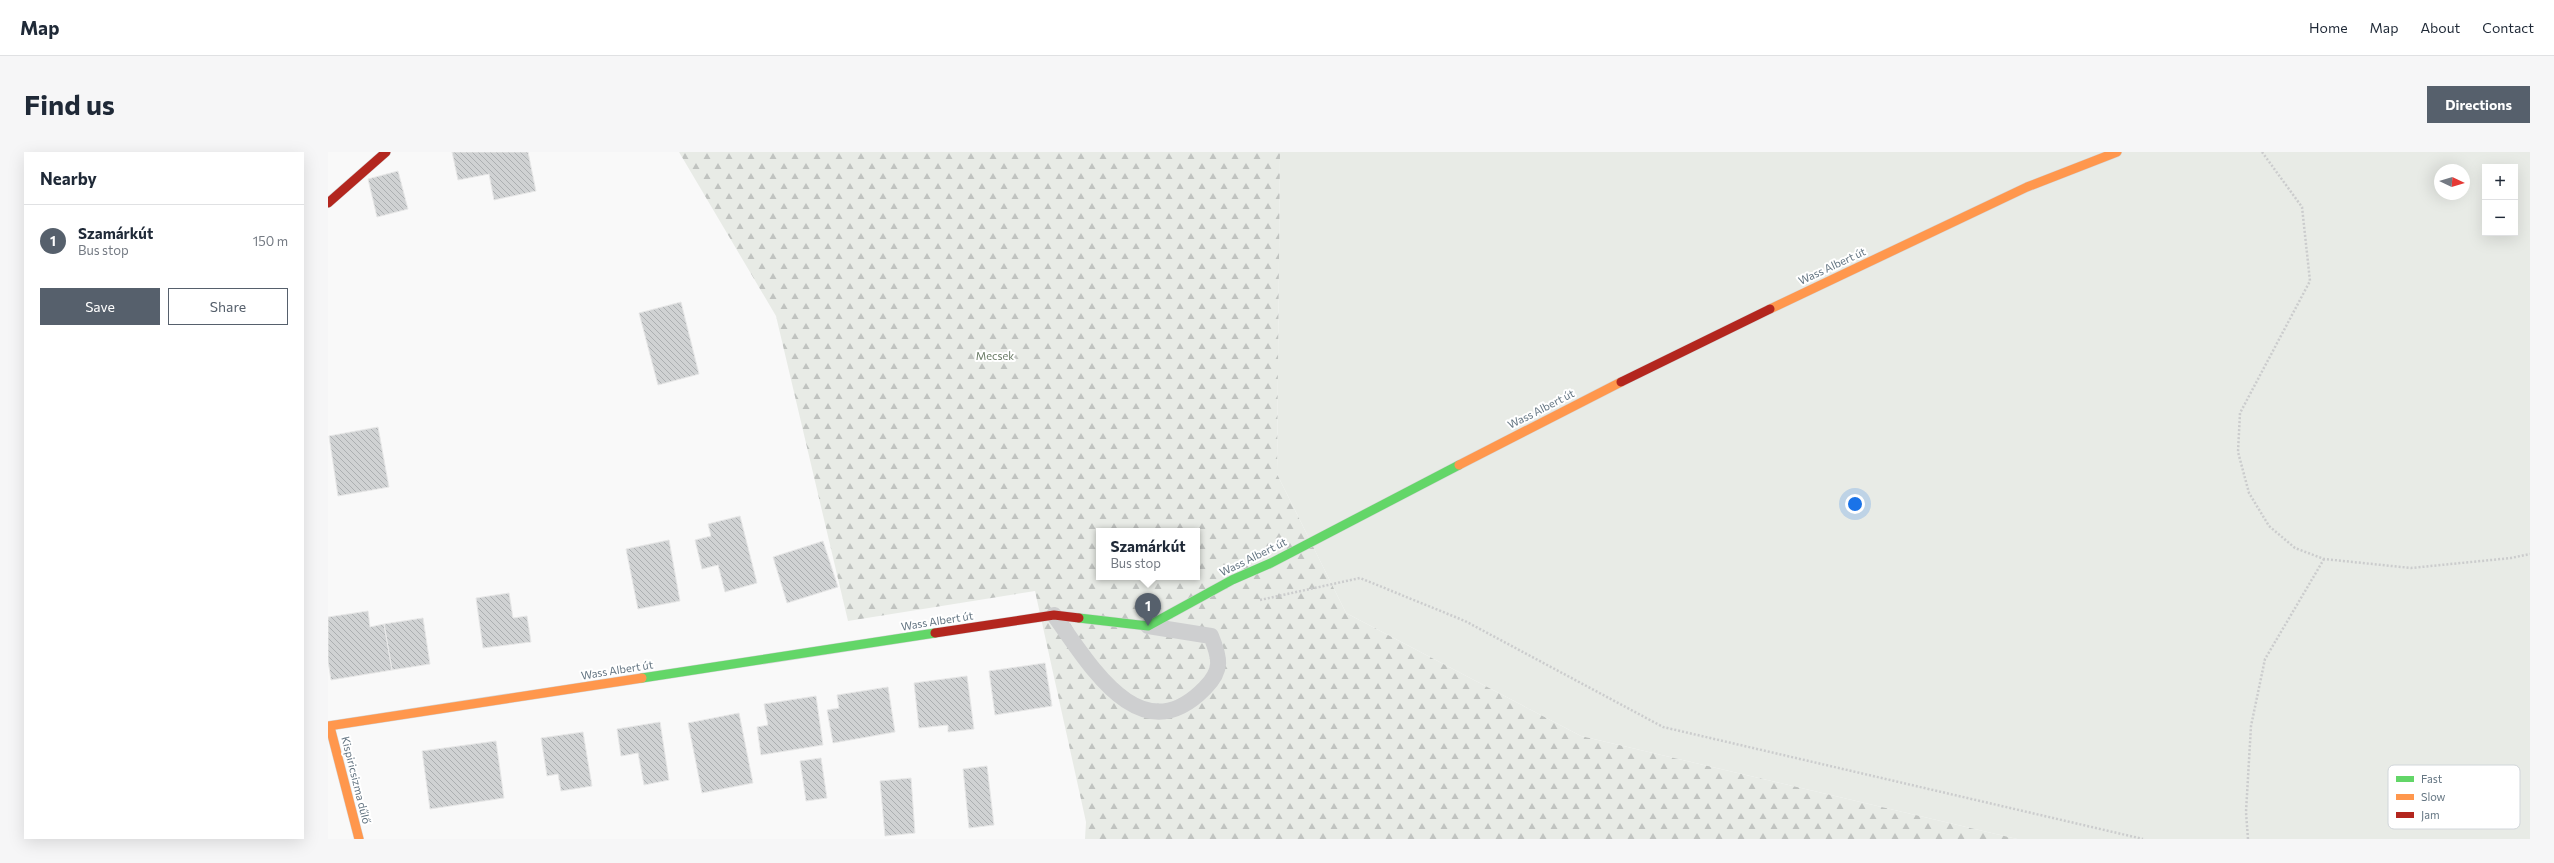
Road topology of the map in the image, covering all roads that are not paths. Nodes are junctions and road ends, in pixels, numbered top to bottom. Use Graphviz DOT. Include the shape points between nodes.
graph roads {
  1 [pos="386,152"];
  2 [pos="2117,152"];
  3 [pos="328,203"];
  4 [pos="1054,615"];
  5 [pos="1148,626"];
  6 [pos="329,726"];
  7 [pos="359,839"];
  1 -- 3 [label="street"];
  2 -- 5 [label="street, Wass Albert út" via="2027,187 1684,349 1271,563 1232,580"];
  4 -- 5 [label="street, Wass Albert út"];
  4 -- 5 [label="lane" via="1106,686 1146,712 1170,712 1194,699 1214,679 1220,656 1211,636"];
  4 -- 6 [label="street, Wass Albert út"];
  6 -- 7 [label="street, Kispiricsizma dűlő"];
}
